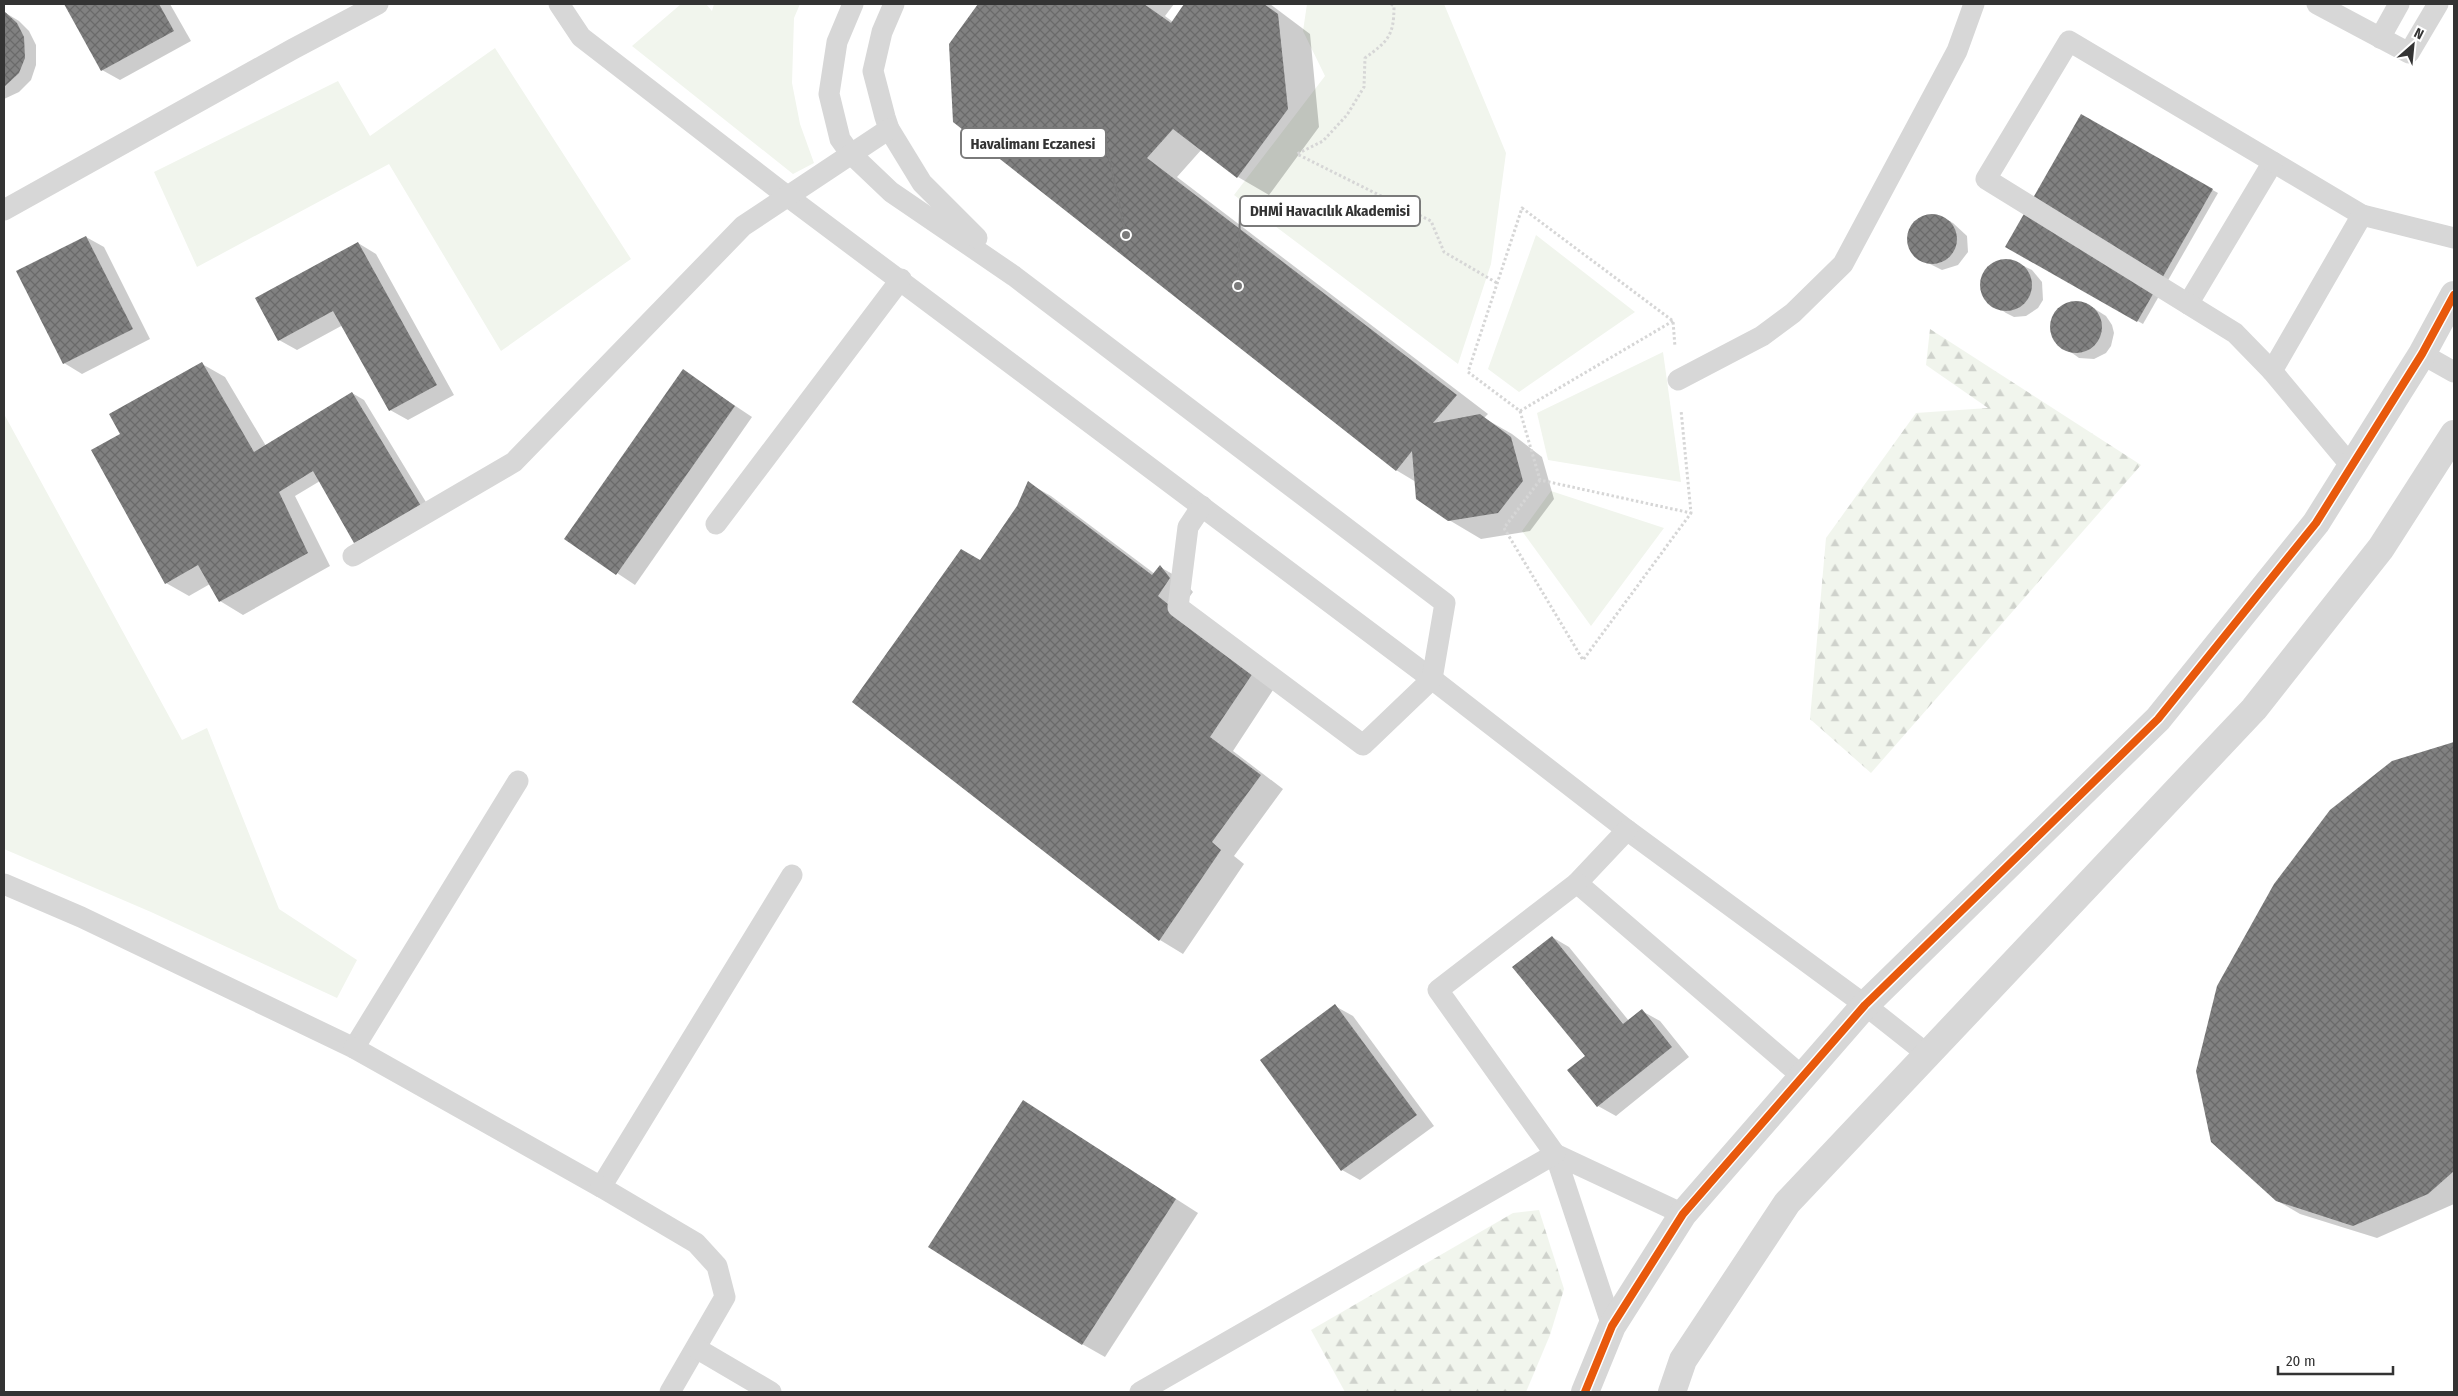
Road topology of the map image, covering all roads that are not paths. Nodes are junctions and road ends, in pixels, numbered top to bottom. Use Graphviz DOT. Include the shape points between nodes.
graph roads {
  1 [pos="378,4"];
  2 [pos="559,4"];
  3 [pos="852,4"];
  4 [pos="894,4"];
  5 [pos="1974,4"];
  6 [pos="2317,4"];
  7 [pos="2398,4"];
  8 [pos="2438,4"];
  9 [pos="2380,38"];
  10 [pos="889,129"];
  11 [pos="850,153"];
  12 [pos="2273,162"];
  13 [pos="788,196"];
  14 [pos="4,210"];
  15 [pos="2362,215"];
  16 [pos="2454,238"];
  17 [pos="1014,276"];
  18 [pos="901,279"];
  19 [pos="2454,295"];
  20 [pos="2188,304"];
  21 [pos="2422,354"];
  22 [pos="2272,371"];
  23 [pos="2454,372"];
  24 [pos="1678,380"];
  25 [pos="2454,434"];
  26 [pos="2352,467"];
  27 [pos="1202,506"];
  28 [pos="716,524"];
  29 [pos="353,556"];
  30 [pos="1432,679"];
  31 [pos="518,781"];
  32 [pos="1627,830"];
  33 [pos="792,875"];
  34 [pos="1577,883"];
  35 [pos="4,884"];
  36 [pos="1865,1005"];
  37 [pos="354,1048"];
  38 [pos="1927,1054"];
  39 [pos="1803,1077"];
  40 [pos="1555,1154"];
  41 [pos="601,1187"];
  42 [pos="1683,1214"];
  43 [pos="1612,1326"];
  44 [pos="696,1348"];
  45 [pos="670,1392"];
  46 [pos="771,1392"];
  47 [pos="1140,1392"];
  48 [pos="1585,1392"];
  49 [pos="1672,1392"];
  1 -- 14 [label="lane"];
  2 -- 13 [label="lane" via="581,37"];
  3 -- 11 [label="lane" via="837,42 829,94 840,139"];
  4 -- 10 [label="lane" via="882,32 873,71"];
  5 -- 24 [label="lane" via="1957,52 1843,264 1793,313 1762,336"];
  6 -- 9 [label="lane"];
  7 -- 9 [label="lane"];
  8 -- 9 [label="lane" via="2409,54"];
  10 -- 11 [label="lane"];
  10 -- 17 [label="lane" via="922,184"];
  11 -- 13 [label="lane"];
  11 -- 17 [label="lane" via="891,192"];
  12 -- 15 [label="lane"];
  12 -- 20 [label="lane"];
  12 -- 20 [label="lane" via="2069,41 1995,163 1986,179"];
  13 -- 18 [label="lane"];
  13 -- 29 [label="lane" via="743,226 514,462"];
  15 -- 16 [label="lane"];
  15 -- 22 [label="lane"];
  17 -- 30 [label="lane" via="1445,603"];
  18 -- 27 [label="lane"];
  18 -- 28 [label="lane"];
  19 -- 21 [label="street"];
  20 -- 22 [label="lane" via="2235,333"];
  21 -- 23 [label="lane"];
  21 -- 26 [label="street"];
  22 -- 26 [label="lane"];
  25 -- 38 [label="street" via="2380,548 2254,709"];
  26 -- 36 [label="street" via="2316,523 2158,719"];
  27 -- 30 [label="lane"];
  27 -- 30 [label="lane" via="1188,527 1178,607 1363,745"];
  30 -- 32 [label="lane"];
  31 -- 37 [label="lane"];
  32 -- 34 [label="lane"];
  32 -- 36 [label="lane"];
  33 -- 41 [label="lane"];
  34 -- 39 [label="lane"];
  34 -- 40 [label="lane" via="1438,990"];
  35 -- 37 [label="lane" via="81,917"];
  36 -- 38 [label="lane"];
  36 -- 39 [label="street"];
  37 -- 41 [label="lane"];
  38 -- 49 [label="street" via="1787,1203 1684,1360"];
  39 -- 42 [label="street"];
  40 -- 42 [label="lane"];
  40 -- 43 [label="lane"];
  40 -- 47 [label="lane"];
  41 -- 44 [label="lane" via="696,1243 718,1266 725,1297"];
  42 -- 43 [label="street"];
  43 -- 48 [label="street"];
  44 -- 45 [label="lane"];
  44 -- 46 [label="lane"];
}
